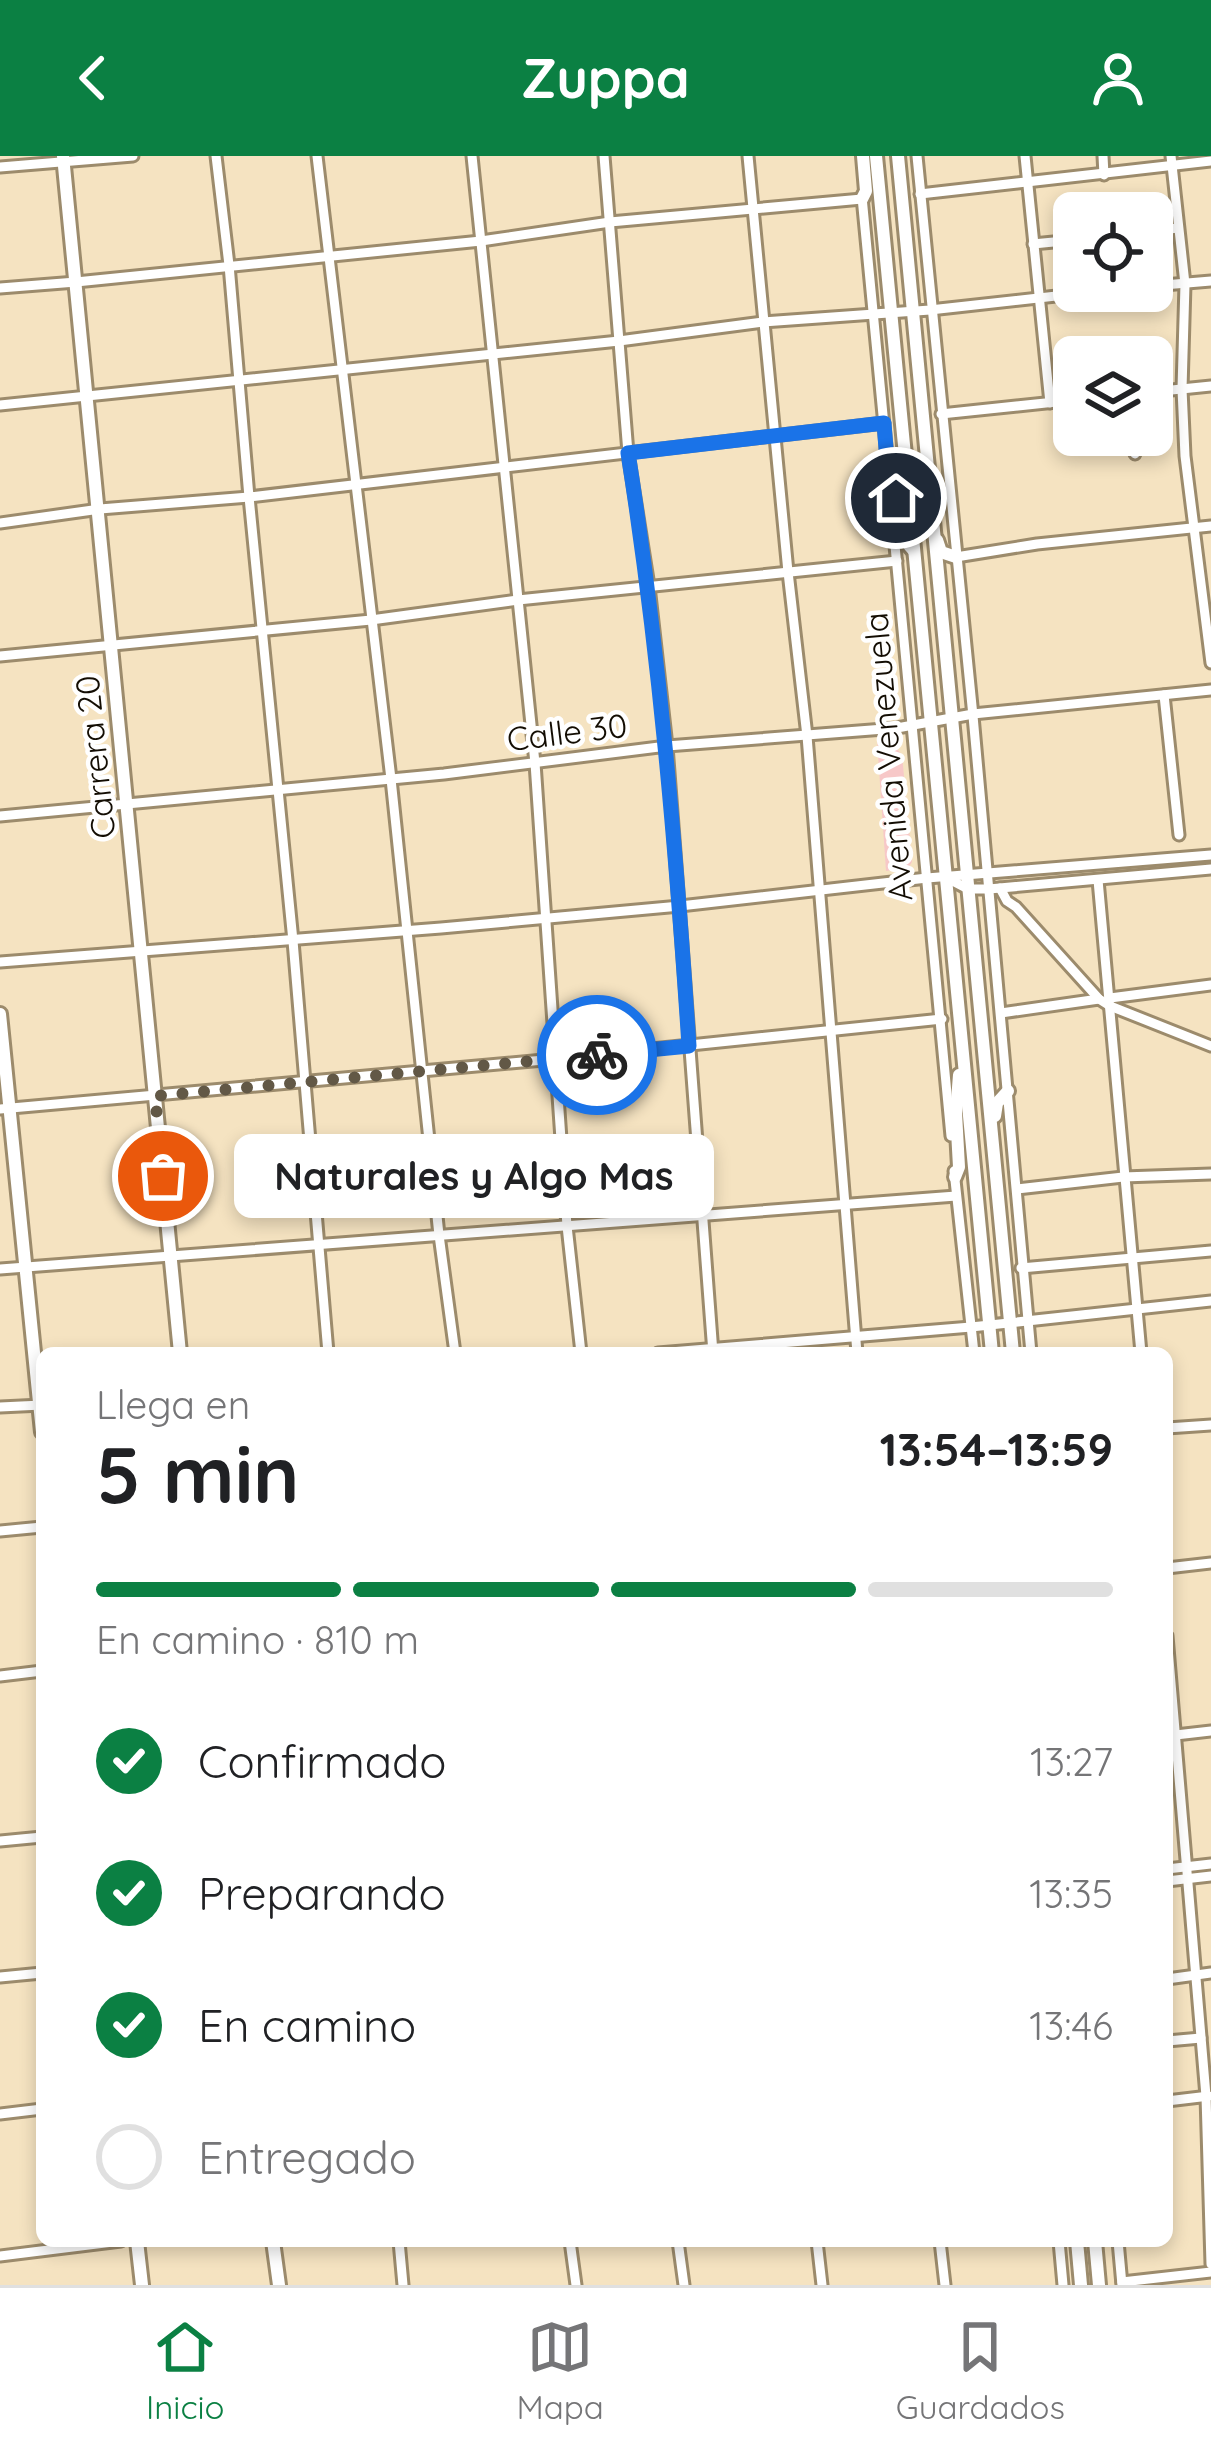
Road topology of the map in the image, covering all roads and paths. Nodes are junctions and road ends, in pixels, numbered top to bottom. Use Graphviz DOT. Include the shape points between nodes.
graph roads {
  1 [pos="133,156"];
  2 [pos="216,156"];
  3 [pos="317,156"];
  4 [pos="472,156"];
  5 [pos="604,156"];
  6 [pos="748,156"];
  7 [pos="860,156"];
  8 [pos="876,156"];
  9 [pos="900,156"];
  10 [pos="917,156"];
  11 [pos="1025,156"];
  12 [pos="1103,156"];
  13 [pos="63,159"];
  14 [pos="1211,160"];
  15 [pos="1171,161"];
  16 [pos="0,167"];
  17 [pos="1103,175"];
  18 [pos="1028,183"];
  19 [pos="920,194"];
  20 [pos="862,199"];
  21 [pos="754,208"];
  22 [pos="610,222"];
  23 [pos="1178,228"];
  24 [pos="1173,229"];
  25 [pos="481,241"];
  26 [pos="1053,242"];
  27 [pos="1033,244"];
  28 [pos="329,256"];
  29 [pos="229,265"];
  30 [pos="1211,281"];
  31 [pos="76,282"];
  32 [pos="1185,284"];
  33 [pos="1173,285"];
  34 [pos="0,287"];
  35 [pos="1053,295"];
  36 [pos="1038,296"];
  37 [pos="930,310"];
  38 [pos="912,311"];
  39 [pos="891,313"];
  40 [pos="872,314"];
  41 [pos="763,322"];
  42 [pos="619,341"];
  43 [pos="492,355"];
  44 [pos="340,370"];
  45 [pos="238,382"];
  46 [pos="1211,386"];
  47 [pos="1182,389"];
  48 [pos="1173,390"];
  49 [pos="87,394"];
  50 [pos="1050,403"];
  51 [pos="1053,403"];
  52 [pos="0,405"];
  53 [pos="941,414"];
  54 [pos="884,423"];
  55 [pos="775,437"];
  56 [pos="628,453"];
  57 [pos="926,458"];
  58 [pos="887,461"];
  59 [pos="506,466"];
  60 [pos="355,485"];
  61 [pos="249,497"];
  62 [pos="100,508"];
  63 [pos="0,523"];
  64 [pos="1211,526"];
  65 [pos="1192,528"];
  66 [pos="914,551"];
  67 [pos="956,556"];
  68 [pos="897,562"];
  69 [pos="788,572"];
  70 [pos="649,586"];
  71 [pos="518,600"];
  72 [pos="370,620"];
  73 [pos="261,629"];
  74 [pos="111,645"];
  75 [pos="0,656"];
  76 [pos="1211,663"];
  77 [pos="1211,690"];
  78 [pos="1164,695"];
  79 [pos="973,716"];
  80 [pos="952,718"];
  81 [pos="931,724"];
  82 [pos="913,726"];
  83 [pos="807,736"];
  84 [pos="667,746"];
  85 [pos="535,763"];
  86 [pos="392,779"];
  87 [pos="279,791"];
  88 [pos="128,805"];
  89 [pos="0,816"];
  90 [pos="1179,835"];
  91 [pos="1211,855"];
  92 [pos="1211,869"];
  93 [pos="987,874"];
  94 [pos="945,877"];
  95 [pos="927,878"];
  96 [pos="1097,880"];
  97 [pos="967,882"];
  98 [pos="994,888"];
  99 [pos="819,890"];
  100 [pos="1007,901"];
  101 [pos="680,906"];
  102 [pos="991,906"];
  103 [pos="546,918"];
  104 [pos="408,930"];
  105 [pos="293,940"];
  106 [pos="142,952"];
  107 [pos="0,962"];
  108 [pos="1211,986"];
  109 [pos="1106,1001"];
  110 [pos="1000,1013"];
  111 [pos="0,1014"];
  112 [pos="942,1019"];
  113 [pos="830,1032"];
  114 [pos="689,1046"];
  115 [pos="1211,1046"];
  116 [pos="963,1057"];
  117 [pos="556,1059"];
  118 [pos="424,1070"];
  119 [pos="304,1081"];
  120 [pos="1008,1091"];
  121 [pos="155,1096"];
  122 [pos="5,1108"];
  123 [pos="1211,1174"];
  124 [pos="955,1177"];
  125 [pos="1123,1177"];
  126 [pos="1017,1189"];
  127 [pos="956,1196"];
  128 [pos="998,1201"];
  129 [pos="844,1206"];
  130 [pos="702,1217"];
  131 [pos="567,1226"];
  132 [pos="439,1235"];
  133 [pos="318,1247"];
  134 [pos="1211,1251"];
  135 [pos="171,1256"];
  136 [pos="1131,1257"];
  137 [pos="26,1268"];
  138 [pos="1021,1268"];
  139 [pos="0,1269"];
  140 [pos="1211,1301"];
  141 [pos="1136,1308"];
  142 [pos="1027,1321"];
  143 [pos="1010,1322"];
  144 [pos="990,1324"];
  145 [pos="971,1327"];
  146 [pos="855,1336"];
  147 [pos="180,1347"];
  148 [pos="327,1347"];
  149 [pos="453,1347"];
  150 [pos="580,1347"];
  151 [pos="712,1347"];
  152 [pos="743,1347"];
  153 [pos="856,1347"];
  154 [pos="973,1347"];
  155 [pos="992,1347"];
  156 [pos="1012,1347"];
  157 [pos="1030,1347"];
  158 [pos="1140,1347"];
  159 [pos="36,1359"];
  160 [pos="36,1405"];
  161 [pos="0,1407"];
  162 [pos="1211,1425"];
  163 [pos="1173,1428"];
  164 [pos="36,1528"];
  165 [pos="0,1531"];
  166 [pos="1211,1563"];
  167 [pos="1173,1567"];
  168 [pos="36,1672"];
  169 [pos="0,1676"];
  170 [pos="1211,1732"];
  171 [pos="1173,1736"];
  172 [pos="1173,1747"];
  173 [pos="1182,1798"];
  174 [pos="1173,1799"];
  175 [pos="36,1838"];
  176 [pos="0,1841"];
  177 [pos="1211,1864"];
  178 [pos="1173,1870"];
  179 [pos="1188,1872"];
  180 [pos="1211,1876"];
  181 [pos="1173,1878"];
  182 [pos="1211,1972"];
  183 [pos="36,1974"];
  184 [pos="1195,1974"];
  185 [pos="0,1977"];
  186 [pos="1173,1977"];
  187 [pos="1201,2038"];
  188 [pos="1173,2041"];
  189 [pos="1209,2096"];
  190 [pos="1173,2101"];
  191 [pos="36,2110"];
  192 [pos="0,2114"];
  193 [pos="69,2247"];
  194 [pos="138,2247"];
  195 [pos="274,2247"];
  196 [pos="400,2247"];
  197 [pos="571,2247"];
  198 [pos="679,2247"];
  199 [pos="818,2247"];
  200 [pos="941,2247"];
  201 [pos="1059,2247"];
  202 [pos="1078,2247"];
  203 [pos="1096,2247"];
  204 [pos="1119,2247"];
  205 [pos="0,2255"];
  206 [pos="1211,2268"];
  207 [pos="1122,2284"];
  208 [pos="142,2285"];
  209 [pos="279,2285"];
  210 [pos="404,2285"];
  211 [pos="576,2285"];
  212 [pos="684,2285"];
  213 [pos="822,2285"];
  214 [pos="945,2285"];
  215 [pos="1060,2285"];
  216 [pos="1081,2285"];
  217 [pos="1099,2285"];
  1 -- 13 [label="street"];
  2 -- 29 [label="street"];
  3 -- 28 [label="street"];
  4 -- 25 [label="street"];
  5 -- 22 [label="street"];
  6 -- 21 [label="street"];
  7 -- 20 [label="street"];
  8 -- 39 [label="street, Avenida Venezuela"];
  9 -- 38 [label="street, Avenida Venezuela"];
  10 -- 19 [label="street"];
  11 -- 18 [label="street"];
  12 -- 17 [label="street"];
  13 -- 16 [label="street"];
  13 -- 31 [label="street, Carrera 20"];
  14 -- 15 [label="street"];
  15 -- 17 [label="street"];
  15 -- 23 [label="street"];
  17 -- 18 [label="street"];
  18 -- 19 [label="street"];
  18 -- 27 [label="street"];
  19 -- 37 [label="street"];
  20 -- 21 [label="street"];
  20 -- 40 [label="street, Avenida Venezuela"];
  21 -- 22 [label="street"];
  21 -- 41 [label="street"];
  22 -- 25 [label="street"];
  22 -- 42 [label="street"];
  23 -- 24 [label="street"];
  23 -- 32 [label="street"];
  25 -- 28 [label="street"];
  25 -- 43 [label="street"];
  26 -- 27 [label="street"];
  27 -- 36 [label="street"];
  28 -- 29 [label="street"];
  28 -- 44 [label="street"];
  29 -- 31 [label="street"];
  29 -- 45 [label="street"];
  30 -- 32 [label="street"];
  31 -- 34 [label="street"];
  31 -- 49 [label="street, Carrera 20"];
  32 -- 33 [label="street"];
  32 -- 47 [label="street"];
  35 -- 36 [label="street"];
  36 -- 37 [label="street"];
  36 -- 50 [label="street"];
  37 -- 38 [label="street"];
  37 -- 53 [label="street"];
  38 -- 39 [label="street"];
  38 -- 57 [label="street, Avenida Venezuela"];
  39 -- 40 [label="street"];
  39 -- 66 [label="street, Avenida Venezuela"];
  40 -- 41 [label="street"];
  40 -- 54 [label="street, Avenida Venezuela"];
  41 -- 42 [label="street"];
  41 -- 55 [label="street"];
  42 -- 43 [label="street"];
  42 -- 56 [label="street"];
  43 -- 44 [label="street"];
  43 -- 59 [label="street"];
  44 -- 45 [label="street"];
  44 -- 60 [label="street"];
  45 -- 49 [label="street"];
  45 -- 61 [label="street"];
  46 -- 47 [label="street"];
  47 -- 48 [label="street"];
  47 -- 65 [label="street"];
  49 -- 52 [label="street"];
  49 -- 62 [label="street, Carrera 20"];
  50 -- 51 [label="street"];
  50 -- 53 [label="street"];
  53 -- 67 [label="street"];
  54 -- 55 [label="street"];
  54 -- 58 [label="street, Avenida Venezuela"];
  55 -- 56 [label="street"];
  55 -- 69 [label="street"];
  56 -- 59 [label="street"];
  56 -- 70 [label="street"];
  57 -- 67 [label="street" via="941,552"];
  57 -- 80 [label="street, Avenida Venezuela"];
  58 -- 66 [label="street"];
  58 -- 68 [label="street, Avenida Venezuela"];
  59 -- 60 [label="street"];
  59 -- 71 [label="street"];
  60 -- 61 [label="street"];
  60 -- 72 [label="street"];
  61 -- 62 [label="street"];
  61 -- 73 [label="street"];
  62 -- 63 [label="street"];
  62 -- 74 [label="street, Carrera 20"];
  64 -- 65 [label="street"];
  65 -- 67 [label="street"];
  65 -- 76 [label="street"];
  66 -- 81 [label="street, Avenida Venezuela"];
  67 -- 79 [label="street"];
  68 -- 69 [label="street"];
  68 -- 82 [label="street, Avenida Venezuela"];
  69 -- 70 [label="street"];
  69 -- 83 [label="street"];
  70 -- 71 [label="street"];
  70 -- 84 [label="street"];
  71 -- 72 [label="street"];
  71 -- 85 [label="street"];
  72 -- 73 [label="street"];
  72 -- 86 [label="street"];
  73 -- 74 [label="street"];
  73 -- 87 [label="street"];
  74 -- 75 [label="street"];
  74 -- 88 [label="street, Carrera 20"];
  77 -- 78 [label="street, Calle 30"];
  78 -- 79 [label="street, Calle 30"];
  78 -- 90 [label="street"];
  79 -- 80 [label="street, Calle 30"];
  79 -- 93 [label="street"];
  80 -- 81 [label="street, Calle 30"];
  80 -- 97 [label="street, Avenida Venezuela"];
  81 -- 82 [label="street, Calle 30"];
  81 -- 94 [label="street, Avenida Venezuela"];
  82 -- 83 [label="street, Calle 30"];
  82 -- 95 [label="street, Avenida Venezuela"];
  83 -- 84 [label="street, Calle 30"];
  83 -- 99 [label="street"];
  84 -- 85 [label="street, Calle 30"];
  84 -- 101 [label="street"];
  85 -- 86 [label="street, Calle 30"];
  85 -- 103 [label="street"];
  86 -- 87 [label="street, Calle 30"];
  86 -- 104 [label="street"];
  87 -- 88 [label="street, Calle 30"];
  87 -- 105 [label="street"];
  88 -- 89 [label="street, Calle 30"];
  88 -- 106 [label="street, Carrera 20"];
  91 -- 93 [label="street"];
  92 -- 96 [label="street"];
  93 -- 97 [label="street"];
  93 -- 98 [label="street"];
  94 -- 95 [label="street"];
  94 -- 97 [label="street"];
  94 -- 116 [label="street, Avenida Venezuela"];
  95 -- 99 [label="street"];
  95 -- 112 [label="street, Avenida Venezuela"];
  96 -- 98 [label="street"];
  96 -- 109 [label="street"];
  97 -- 98 [label="street"];
  97 -- 128 [label="street, Avenida Venezuela"];
  98 -- 100 [label="street"];
  98 -- 102 [label="street"];
  99 -- 101 [label="street"];
  99 -- 113 [label="street"];
  100 -- 102 [label="street"];
  100 -- 109 [label="street"];
  101 -- 103 [label="street"];
  101 -- 114 [label="street"];
  102 -- 110 [label="street"];
  103 -- 104 [label="street"];
  103 -- 117 [label="street"];
  104 -- 105 [label="street"];
  104 -- 118 [label="street"];
  105 -- 106 [label="street"];
  105 -- 119 [label="street"];
  106 -- 107 [label="street"];
  106 -- 121 [label="street, Carrera 20"];
  108 -- 109 [label="street"];
  109 -- 110 [label="street"];
  109 -- 115 [label="street"];
  109 -- 125 [label="street"];
  110 -- 120 [label="street"];
  111 -- 122 [label="street"];
  112 -- 113 [label="street"];
  112 -- 124 [label="street, Avenida Venezuela"];
  113 -- 114 [label="street"];
  113 -- 129 [label="street"];
  114 -- 117 [label="street"];
  114 -- 130 [label="street"];
  116 -- 124 [label="street"];
  116 -- 144 [label="street, Avenida Venezuela"];
  117 -- 118 [label="street"];
  117 -- 131 [label="street"];
  118 -- 119 [label="street"];
  118 -- 132 [label="street"];
  119 -- 121 [label="street"];
  119 -- 133 [label="street"];
  120 -- 126 [label="street"];
  120 -- 128 [label="street" via="994,1125"];
  121 -- 122 [label="street"];
  121 -- 135 [label="street, Carrera 20"];
  122 -- 137 [label="street"];
  123 -- 125 [label="street"];
  124 -- 127 [label="street, Avenida Venezuela"];
  125 -- 126 [label="street"];
  125 -- 136 [label="street"];
  126 -- 138 [label="street"];
  127 -- 129 [label="street"];
  127 -- 145 [label="street, Avenida Venezuela"];
  128 -- 143 [label="street, Avenida Venezuela"];
  129 -- 130 [label="street"];
  129 -- 146 [label="street"];
  130 -- 131 [label="street"];
  130 -- 151 [label="street"];
  131 -- 132 [label="street"];
  131 -- 150 [label="street"];
  132 -- 133 [label="street"];
  132 -- 149 [label="street"];
  133 -- 135 [label="street"];
  133 -- 148 [label="street"];
  134 -- 136 [label="street"];
  135 -- 137 [label="street"];
  135 -- 147 [label="street, Carrera 20"];
  136 -- 138 [label="street"];
  136 -- 141 [label="street"];
  137 -- 139 [label="street"];
  137 -- 159 [label="street"];
  138 -- 142 [label="street"];
  140 -- 141 [label="street"];
  141 -- 142 [label="street"];
  141 -- 158 [label="street"];
  142 -- 143 [label="street"];
  142 -- 157 [label="street"];
  143 -- 144 [label="street"];
  143 -- 156 [label="street, Avenida Venezuela"];
  144 -- 145 [label="street"];
  144 -- 155 [label="street, Avenida Venezuela"];
  145 -- 146 [label="street"];
  145 -- 154 [label="street, Avenida Venezuela"];
  146 -- 152 [label="street"];
  146 -- 153 [label="street"];
  160 -- 161 [label="street"];
  162 -- 163 [label="street"];
  164 -- 165 [label="street"];
  166 -- 167 [label="street"];
  168 -- 169 [label="street"];
  170 -- 171 [label="street"];
  172 -- 173 [label="street"];
  173 -- 174 [label="street"];
  173 -- 179 [label="street"];
  175 -- 176 [label="street"];
  177 -- 179 [label="street"];
  178 -- 179 [label="street"];
  179 -- 180 [label="street"];
  179 -- 181 [label="street"];
  179 -- 184 [label="street"];
  182 -- 184 [label="street"];
  183 -- 185 [label="street"];
  184 -- 186 [label="street"];
  184 -- 187 [label="street"];
  187 -- 188 [label="street"];
  187 -- 189 [label="street"];
  189 -- 190 [label="street"];
  189 -- 206 [label="street"];
  191 -- 192 [label="street"];
  193 -- 205 [label="street"];
  194 -- 208 [label="street"];
  195 -- 209 [label="street"];
  196 -- 210 [label="street"];
  197 -- 211 [label="street"];
  198 -- 212 [label="street"];
  199 -- 213 [label="street"];
  200 -- 214 [label="street"];
  201 -- 215 [label="street"];
  202 -- 216 [label="street"];
  203 -- 217 [label="street"];
  204 -- 207 [label="street"];
  206 -- 207 [label="street"];
}
